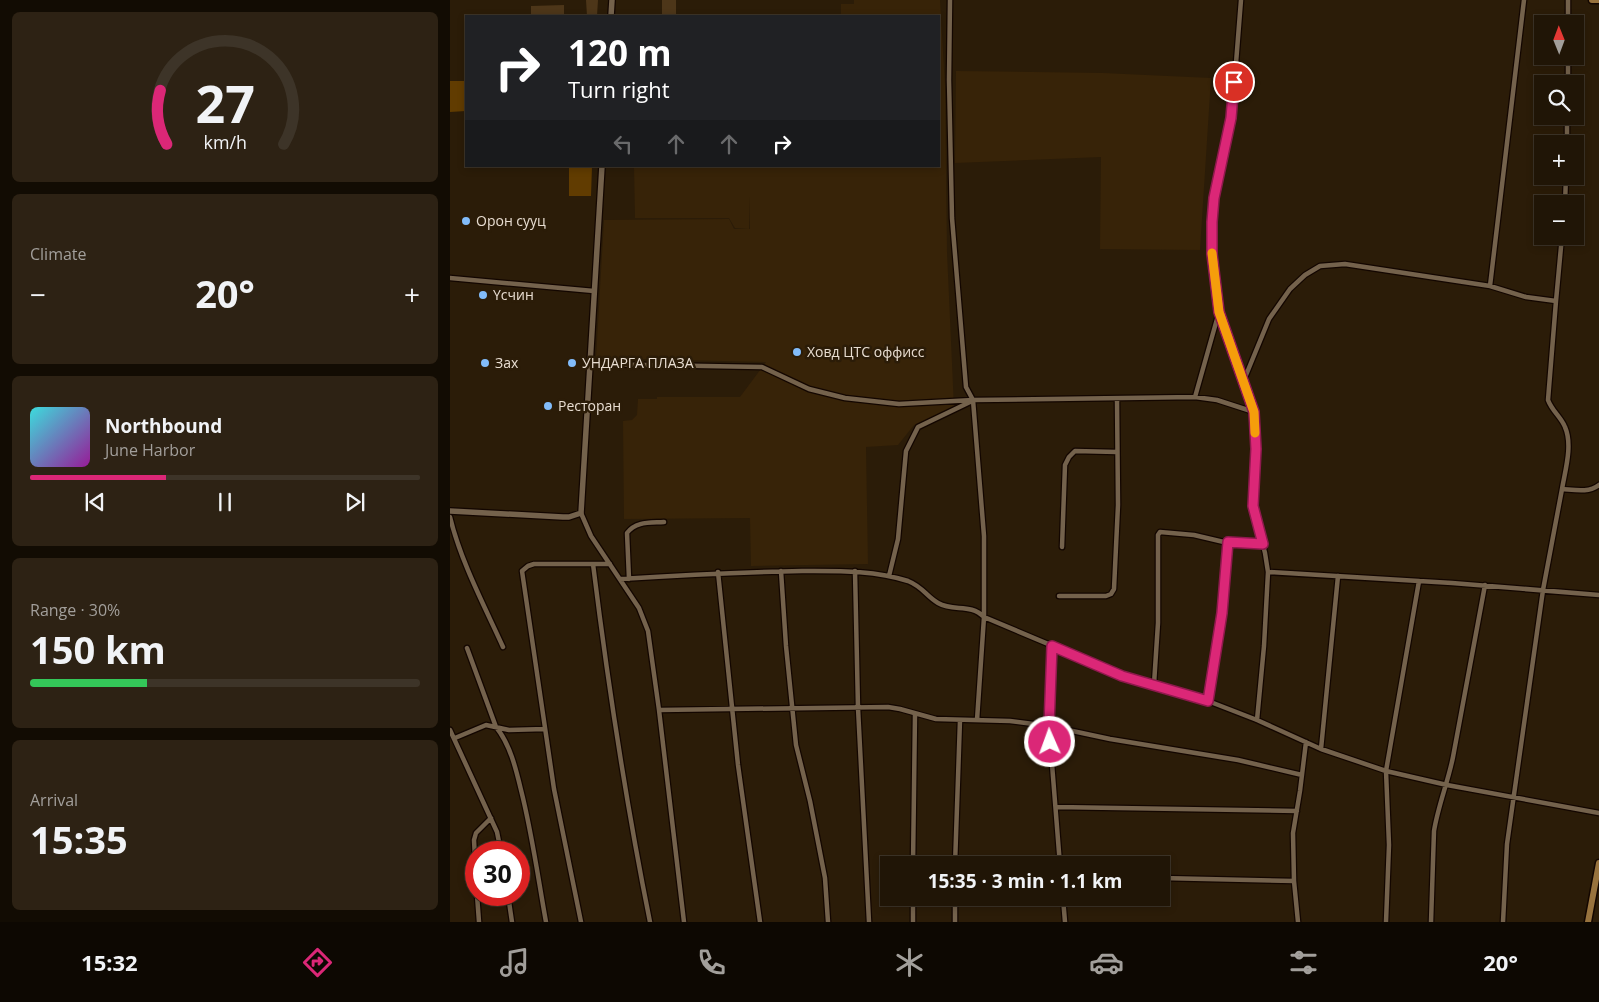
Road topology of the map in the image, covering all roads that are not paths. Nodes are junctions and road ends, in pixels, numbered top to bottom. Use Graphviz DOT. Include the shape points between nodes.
graph roads {
  1 [pos="612,0"];
  2 [pos="950,0"];
  3 [pos="1241,0"];
  4 [pos="1524,0"];
  5 [pos="1568,0"];
  6 [pos="1592,0"];
  7 [pos="1599,0"];
  8 [pos="611,15"];
  9 [pos="1568,15"];
  10 [pos="602,167"];
  11 [pos="1561,245"];
  12 [pos="450,278"];
  13 [pos="1490,286"];
  14 [pos="594,291"];
  15 [pos="1556,301"];
  16 [pos="1219,312"];
  17 [pos="590,364"];
  18 [pos="1244,380"];
  19 [pos="1195,397"];
  20 [pos="1117,399"];
  21 [pos="973,400"];
  22 [pos="1254,412"];
  23 [pos="1117,452"];
  24 [pos="1599,485"];
  25 [pos="1562,490"];
  26 [pos="450,511"];
  27 [pos="581,513"];
  28 [pos="450,517"];
  29 [pos="664,522"];
  30 [pos="1228,542"];
  31 [pos="1263,544"];
  32 [pos="1062,546"];
  33 [pos="593,564"];
  34 [pos="610,564"];
  35 [pos="855,571"];
  36 [pos="718,572"];
  37 [pos="781,572"];
  38 [pos="1268,572"];
  39 [pos="889,576"];
  40 [pos="1338,576"];
  41 [pos="620,579"];
  42 [pos="630,579"];
  43 [pos="1419,581"];
  44 [pos="1485,585"];
  45 [pos="1543,590"];
  46 [pos="1599,595"];
  47 [pos="1059,596"];
  48 [pos="984,617"];
  49 [pos="1052,646"];
  50 [pos="503,647"];
  51 [pos="467,648"];
  52 [pos="1154,684"];
  53 [pos="1208,701"];
  54 [pos="858,708"];
  55 [pos="659,710"];
  56 [pos="731,710"];
  57 [pos="793,710"];
  58 [pos="915,714"];
  59 [pos="960,720"];
  60 [pos="977,720"];
  61 [pos="1257,720"];
  62 [pos="1049,726"];
  63 [pos="496,727"];
  64 [pos="545,729"];
  65 [pos="450,730"];
  66 [pos="455,738"];
  67 [pos="1306,742"];
  68 [pos="1321,749"];
  69 [pos="1386,771"];
  70 [pos="1302,775"];
  71 [pos="1447,785"];
  72 [pos="1514,798"];
  73 [pos="1056,807"];
  74 [pos="1297,810"];
  75 [pos="1599,813"];
  76 [pos="491,818"];
  77 [pos="474,841"];
  78 [pos="499,841"];
  79 [pos="913,856"];
  80 [pos="955,856"];
  81 [pos="1059,856"];
  82 [pos="1599,863"];
  83 [pos="1170,878"];
  84 [pos="1294,881"];
  85 [pos="478,906"];
  86 [pos="510,906"];
  87 [pos="913,906"];
  88 [pos="955,906"];
  89 [pos="1063,906"];
  90 [pos="479,922"];
  91 [pos="512,922"];
  92 [pos="546,922"];
  93 [pos="581,922"];
  94 [pos="650,922"];
  95 [pos="684,922"];
  96 [pos="760,922"];
  97 [pos="828,922"];
  98 [pos="869,922"];
  99 [pos="913,922"];
  100 [pos="955,922"];
  101 [pos="1065,922"];
  102 [pos="1298,922"];
  103 [pos="1386,922"];
  104 [pos="1431,922"];
  105 [pos="1503,922"];
  106 [pos="1588,922"];
  1 -- 8 [label="street"];
  2 -- 21 [label="street" via="952,218 966,387"];
  3 -- 16 [label="street" via="1231,118 1216,182 1212,216 1213,266"];
  4 -- 13 [label="street"];
  5 -- 9 [label="street"];
  6 -- 7 [label="main road"];
  10 -- 14 [label="street"];
  11 -- 15 [label="street"];
  12 -- 14 [label="street"];
  13 -- 15 [label="street" via="1526,297"];
  13 -- 18 [label="street" via="1345,264 1320,266 1290,289 1269,319"];
  14 -- 17 [label="street"];
  15 -- 25 [label="street" via="1548,400 1565,426 1568,437"];
  16 -- 18 [label="street"];
  16 -- 19 [label="street"];
  17 -- 21 [label="street" via="762,367 809,388 845,398 899,404"];
  17 -- 27 [label="street"];
  18 -- 22 [label="street"];
  19 -- 20 [label="street"];
  19 -- 22 [label="street" via="1217,400"];
  20 -- 21 [label="street"];
  20 -- 23 [label="street"];
  21 -- 39 [label="street" via="918,427 906,451 898,539"];
  21 -- 48 [label="street" via="984,536"];
  22 -- 31 [label="street" via="1253,506"];
  23 -- 32 [label="street" via="1075,452 1069,457 1064,474"];
  23 -- 47 [label="street" via="1114,589 1106,596"];
  24 -- 25 [label="street" via="1588,491"];
  25 -- 45 [label="street"];
  26 -- 27 [label="street" via="563,518"];
  27 -- 34 [label="street" via="591,536"];
  28 -- 50 [label="street" via="464,560"];
  29 -- 42 [label="street" via="642,523 627,533"];
  30 -- 31 [label="street"];
  30 -- 52 [label="street" via="1169,532 1158,535"];
  30 -- 53 [label="street" via="1222,613"];
  31 -- 38 [label="street"];
  33 -- 34 [label="street"];
  33 -- 64 [label="street" via="534,564 522,571"];
  33 -- 94 [label="street" via="616,737"];
  34 -- 41 [label="street"];
  35 -- 37 [label="street"];
  35 -- 39 [label="street"];
  35 -- 54 [label="street"];
  36 -- 37 [label="street"];
  36 -- 42 [label="street"];
  36 -- 56 [label="street"];
  37 -- 57 [label="street"];
  38 -- 40 [label="street"];
  38 -- 61 [label="street"];
  39 -- 48 [label="street" via="920,586 937,603 972,608"];
  40 -- 43 [label="street"];
  40 -- 68 [label="street"];
  41 -- 42 [label="street"];
  41 -- 55 [label="street" via="639,608 648,631"];
  43 -- 44 [label="street"];
  43 -- 69 [label="street"];
  44 -- 45 [label="street"];
  44 -- 71 [label="street"];
  45 -- 46 [label="street"];
  45 -- 72 [label="street"];
  48 -- 49 [label="street"];
  48 -- 60 [label="street"];
  49 -- 52 [label="street" via="1122,676"];
  49 -- 62 [label="street"];
  51 -- 63 [label="street"];
  52 -- 53 [label="street"];
  53 -- 61 [label="street"];
  54 -- 57 [label="street"];
  54 -- 58 [label="street" via="888,708"];
  54 -- 98 [label="street"];
  55 -- 56 [label="street"];
  55 -- 95 [label="street"];
  56 -- 57 [label="street"];
  56 -- 96 [label="street"];
  57 -- 97 [label="street" via="796,745 825,878"];
  58 -- 59 [label="street"];
  58 -- 79 [label="street"];
  59 -- 60 [label="street"];
  59 -- 80 [label="street"];
  60 -- 62 [label="street"];
  61 -- 67 [label="street"];
  62 -- 70 [label="street" via="1238,760"];
  62 -- 73 [label="street"];
  63 -- 64 [label="street"];
  63 -- 66 [label="street" via="486,725"];
  63 -- 92 [label="street" via="503,735 516,771 528,817"];
  64 -- 93 [label="street"];
  65 -- 66 [label="street"];
  66 -- 76 [label="street"];
  67 -- 68 [label="street"];
  67 -- 70 [label="street"];
  68 -- 69 [label="street"];
  69 -- 71 [label="street"];
  69 -- 103 [label="street" via="1389,846"];
  70 -- 74 [label="street"];
  71 -- 72 [label="street"];
  71 -- 104 [label="street" via="1434,830"];
  72 -- 75 [label="street"];
  72 -- 105 [label="street" via="1507,844"];
  73 -- 74 [label="street"];
  73 -- 81 [label="street"];
  74 -- 84 [label="street" via="1293,833"];
  76 -- 77 [label="street" via="476,833"];
  76 -- 78 [label="street"];
  82 -- 106 [label="main road"];
  83 -- 84 [label="street"];
  84 -- 102 [label="street"];
  85 -- 90 [label="street"];
  86 -- 91 [label="street"];
  87 -- 99 [label="street"];
  88 -- 100 [label="street"];
  89 -- 101 [label="street"];
}
